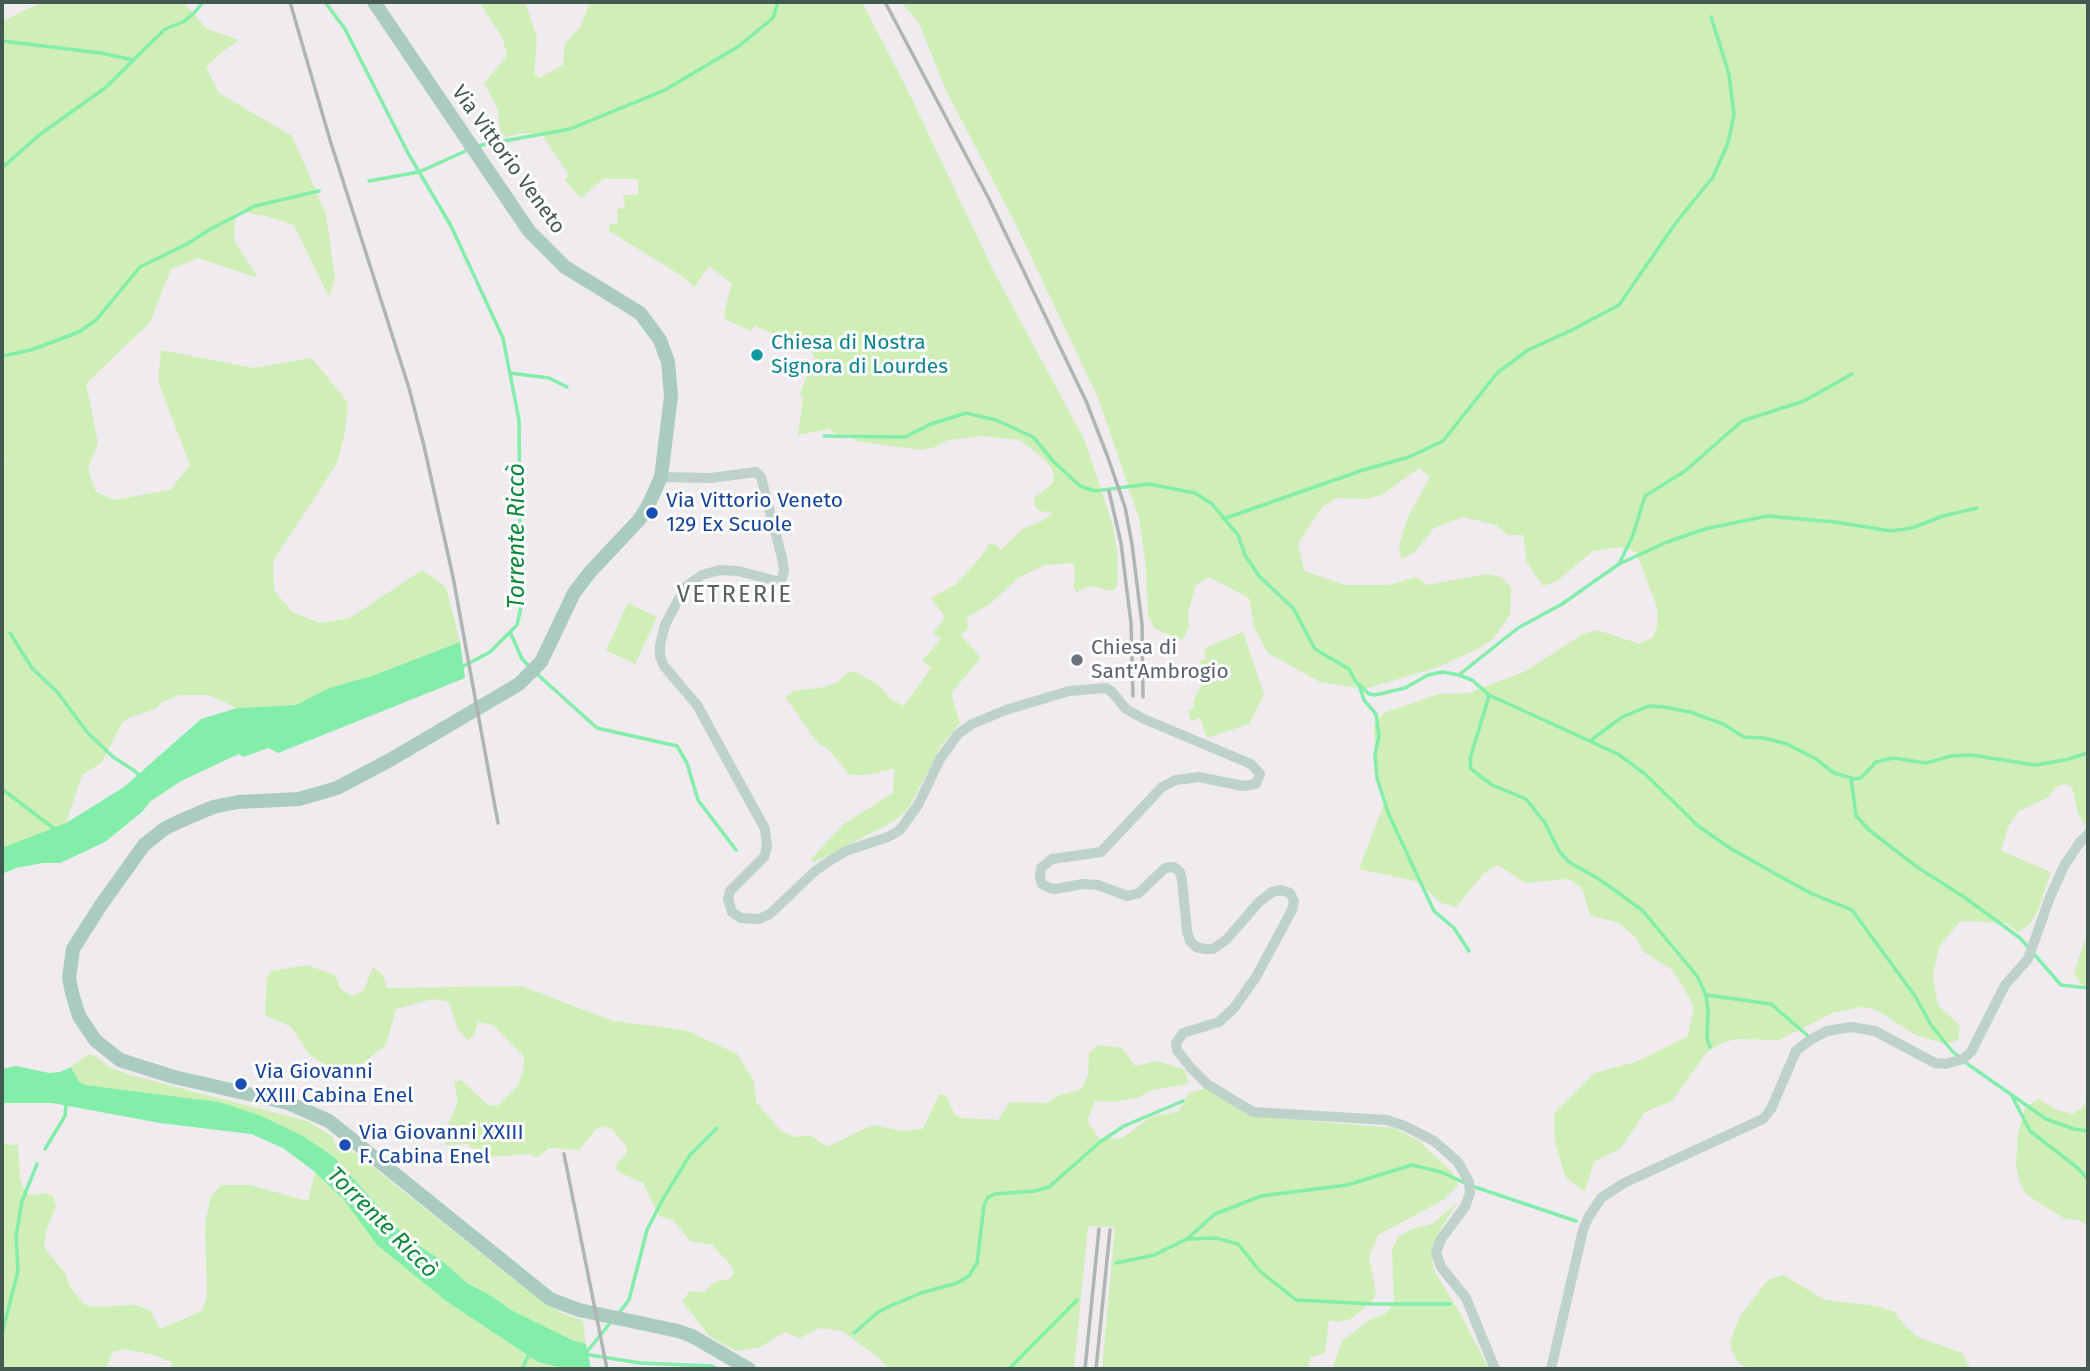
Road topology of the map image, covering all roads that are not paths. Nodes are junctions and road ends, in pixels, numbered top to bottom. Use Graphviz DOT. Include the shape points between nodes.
graph roads {
  1 [pos="374,2"];
  2 [pos="661,477"];
  3 [pos="2088,834"];
  4 [pos="749,1369"];
  5 [pos="1495,1369"];
  6 [pos="1551,1369"];
  1 -- 2 [label="main road, Via Vittorio Veneto" via="529,232 565,268 628,305 651,326 665,352 671,379"];
  2 -- 4 [label="main road, Via Vittorio Veneto" via="649,506 574,593 541,662 519,684 337,788 299,799 228,803 164,829 133,858 73,949 69,978 79,1016 114,1057 315,1113 550,1299 685,1333"];
  2 -- 5 [label="street" via="711,478 756,472 782,558 781,582 720,570 685,587 660,645 664,666 697,705 765,829 764,857 730,891 732,912 741,918 759,919 770,914 815,870 846,851 900,830 940,759 958,734 972,724 1069,691 1106,688 1126,709 1144,719 1251,764 1261,774 1250,786 1199,777 1162,787 1101,852 1052,859 1041,868 1042,884 1055,889 1083,884 1134,896 1160,872 1174,867 1182,880 1190,940 1205,949 1226,940 1272,892 1290,893 1292,910 1234,1008 1219,1021 1183,1033 1177,1050 1207,1084 1252,1112 1387,1120 1434,1141 1458,1162 1470,1193 1436,1253 1441,1267 1466,1298"];
  3 -- 6 [label="street" via="2064,866 2028,959 2005,985 1971,1052 1963,1059 1934,1063 1875,1031 1851,1027 1826,1031 1796,1051 1763,1119 1624,1182 1601,1198 1583,1230"];
}
